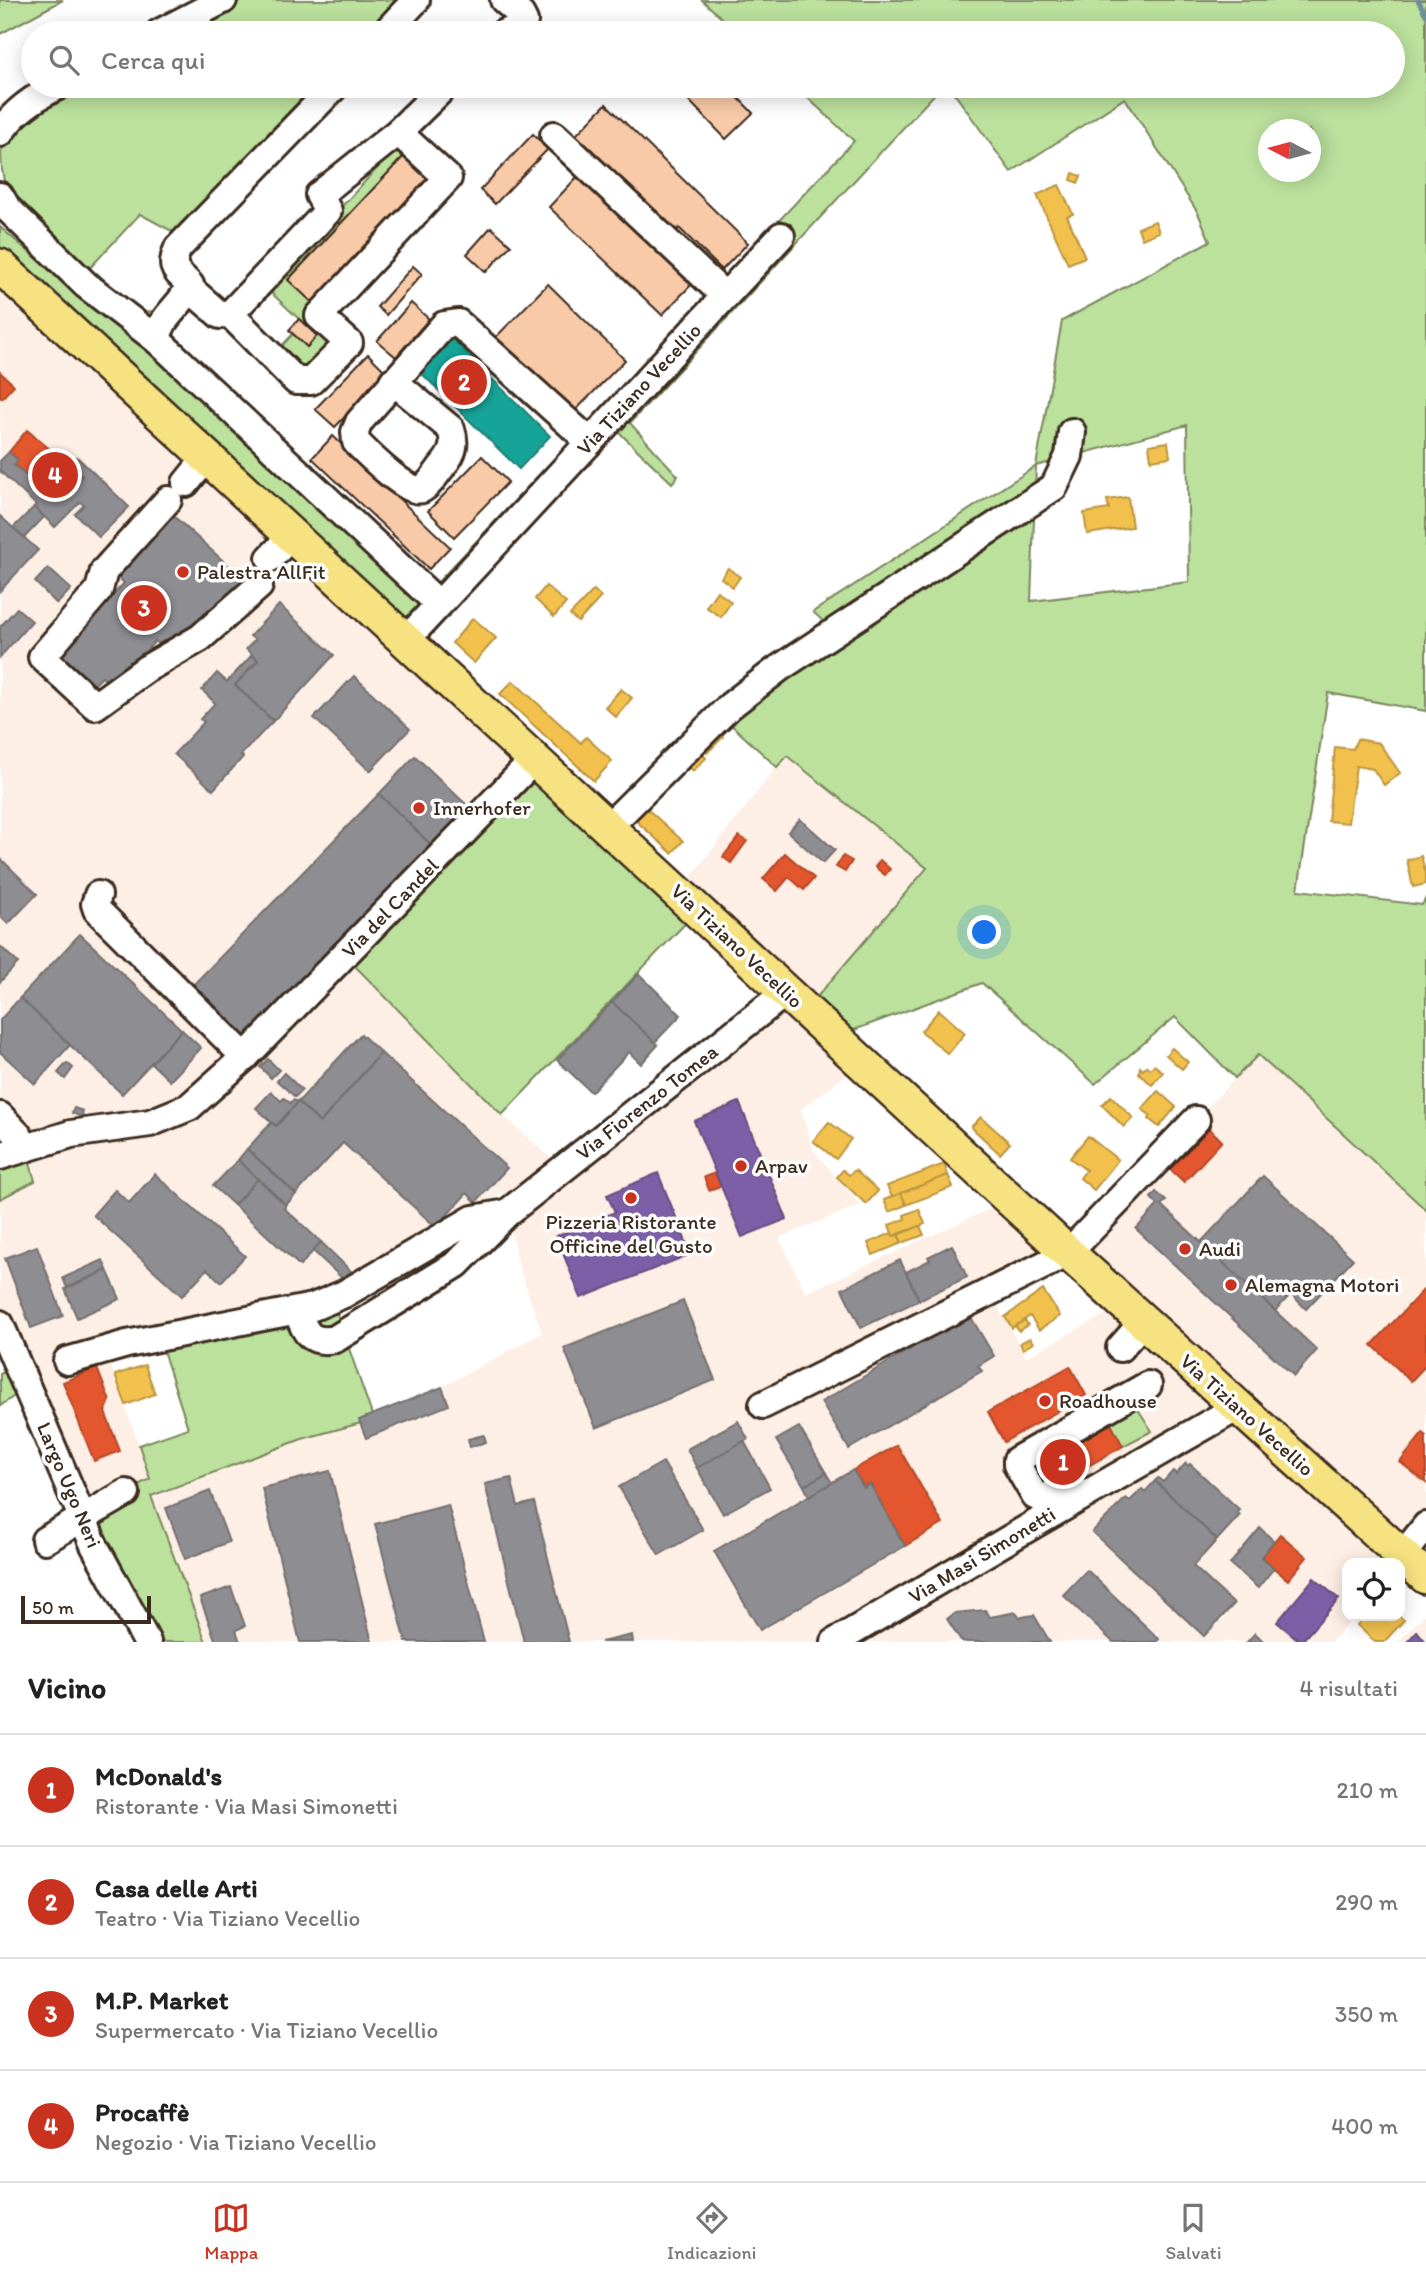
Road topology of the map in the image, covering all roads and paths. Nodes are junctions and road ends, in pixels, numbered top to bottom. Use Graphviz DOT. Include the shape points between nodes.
graph roads {
  1 [pos="223,0"];
  2 [pos="416,0"];
  3 [pos="504,0"];
  4 [pos="182,21"];
  5 [pos="396,21"];
  6 [pos="524,21"];
  7 [pos="35,98"];
  8 [pos="323,98"];
  9 [pos="433,98"];
  10 [pos="398,132"];
  11 [pos="0,133"];
  12 [pos="554,135"];
  13 [pos="0,196"];
  14 [pos="781,236"];
  15 [pos="0,266"];
  16 [pos="187,294"];
  17 [pos="725,296"];
  18 [pos="230,314"];
  19 [pos="158,340"];
  20 [pos="394,381"];
  21 [pos="1072,432"];
  22 [pos="590,442"];
  23 [pos="207,457"];
  24 [pos="259,586"];
  25 [pos="439,604"];
  26 [pos="406,640"];
  27 [pos="535,759"];
  28 [pos="608,827"];
  29 [pos="98,895"];
  30 [pos="786,992"];
  31 [pos="245,1057"];
  32 [pos="0,1116"];
  33 [pos="1196,1120"];
  34 [pos="12,1152"];
  35 [pos="507,1213"];
  36 [pos="1068,1253"];
  37 [pos="298,1311"];
  38 [pos="1143,1322"];
  39 [pos="0,1324"];
  40 [pos="1120,1348"];
  41 [pos="66,1361"];
  42 [pos="1148,1385"];
  43 [pos="763,1405"];
  44 [pos="1238,1407"];
  45 [pos="1175,1426"];
  46 [pos="126,1493"];
  47 [pos="82,1518"];
  48 [pos="1426,1526"];
  49 [pos="44,1540"];
  50 [pos="1414,1566"];
  51 [pos="147,1642"];
  52 [pos="835,1642"];
  1 -- 4 [label="street"];
  2 -- 5 [label="street"];
  3 -- 6 [label="street"];
  7 -- 11 [label="street"];
  8 -- 16 [label="street" via="178,248 174,269 190,285"];
  9 -- 10 [label="street"];
  10 -- 18 [label="street" via="319,195 328,212"];
  10 -- 18 [label="street" via="448,178 319,316 349,343 311,382 296,381"];
  12 -- 17 [label="street"];
  13 -- 19 [label="street" via="86,285"];
  14 -- 17 [label="street, Via Tiziano Vecellio"];
  15 -- 23 [label="main road, Via Tiziano Vecellio"];
  16 -- 18 [label="street" via="196,294 220,315"];
  16 -- 19 [label="street" via="160,325"];
  17 -- 22 [label="street, Via Tiziano Vecellio"];
  19 -- 25 [label="street"];
  20 -- 22 [label="street" via="444,325 458,323"];
  21 -- 28 [label="street" via="1069,456 1054,487 778,669 730,706"];
  22 -- 25 [label="street, Via Tiziano Vecellio"];
  23 -- 24 [label="street" via="104,571 99,590 41,657 94,706 200,638"];
  23 -- 26 [label="main road, Via Tiziano Vecellio" via="281,547"];
  25 -- 26 [label="street, Via Tiziano Vecellio"];
  26 -- 27 [label="main road, Via Tiziano Vecellio"];
  27 -- 28 [label="main road, Via Tiziano Vecellio"];
  27 -- 31 [label="street, Via del Candel"];
  28 -- 30 [label="main road, Via Tiziano Vecellio"];
  29 -- 31 [label="street" via="97,910 172,967"];
  30 -- 35 [label="street, Via Fiorenzo Tomea"];
  30 -- 36 [label="main road, Via Tiziano Vecellio"];
  31 -- 34 [label="street, Via del Candel" via="200,1099 169,1116 71,1134"];
  32 -- 34 [label="street, Via del Candel" via="19,1136"];
  33 -- 36 [label="street"];
  35 -- 37 [label="street, Via Fiorenzo Tomea" via="473,1220 344,1294"];
  35 -- 37 [label="street, Via Fiorenzo Tomea" via="457,1264 335,1339 310,1336"];
  36 -- 38 [label="main road, Via Tiziano Vecellio"];
  36 -- 43 [label="street"];
  37 -- 41 [label="street, Via Fiorenzo Tomea" via="127,1344"];
  38 -- 40 [label="street"];
  38 -- 44 [label="main road, Via Tiziano Vecellio"];
  39 -- 47 [label="street, Largo Ugo Neri"];
  42 -- 45 [label="street" via="1019,1458 1017,1465 1035,1496 1044,1498"];
  44 -- 50 [label="main road, Via Tiziano Vecellio"];
  44 -- 52 [label="street, Via Masi Simonetti"];
  46 -- 47 [label="street"];
  47 -- 49 [label="street"];
  47 -- 51 [label="street, Largo Ugo Neri"];
  48 -- 50 [label="street"];
}
